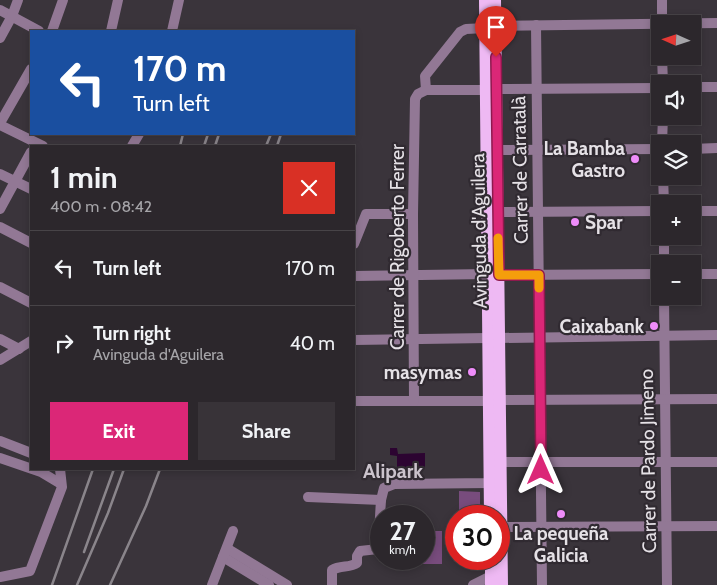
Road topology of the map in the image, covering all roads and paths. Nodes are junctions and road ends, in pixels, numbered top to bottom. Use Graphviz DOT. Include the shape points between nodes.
graph roads {
  1 [pos="18,0"];
  2 [pos="63,0"];
  3 [pos="118,0"];
  4 [pos="179,0"];
  5 [pos="486,0"];
  6 [pos="495,0"];
  7 [pos="662,0"];
  8 [pos="0,10"];
  9 [pos="662,15"];
  10 [pos="12,16"];
  11 [pos="701,23"];
  12 [pos="717,23"];
  13 [pos="651,24"];
  14 [pos="536,25"];
  15 [pos="490,27"];
  16 [pos="37,30"];
  17 [pos="52,30"];
  18 [pos="111,30"];
  19 [pos="172,30"];
  20 [pos="0,38"];
  21 [pos="30,71"];
  22 [pos="701,87"];
  23 [pos="717,87"];
  24 [pos="537,88"];
  25 [pos="651,88"];
  26 [pos="491,90"];
  27 [pos="422,92"];
  28 [pos="0,124"];
  29 [pos="37,144"];
  30 [pos="701,148"];
  31 [pos="717,148"];
  32 [pos="538,149"];
  33 [pos="651,149"];
  34 [pos="497,150"];
  35 [pos="30,156"];
  36 [pos="486,159"];
  37 [pos="0,174"];
  38 [pos="15,181"];
  39 [pos="30,189"];
  40 [pos="0,209"];
  41 [pos="701,211"];
  42 [pos="717,211"];
  43 [pos="498,212"];
  44 [pos="538,212"];
  45 [pos="651,212"];
  46 [pos="413,214"];
  47 [pos="0,227"];
  48 [pos="30,242"];
  49 [pos="355,242"];
  50 [pos="651,274"];
  51 [pos="701,274"];
  52 [pos="717,274"];
  53 [pos="414,275"];
  54 [pos="493,275"];
  55 [pos="539,275"];
  56 [pos="355,276"];
  57 [pos="0,287"];
  58 [pos="30,302"];
  59 [pos="664,305"];
  60 [pos="717,335"];
  61 [pos="540,336"];
  62 [pos="664,336"];
  63 [pos="494,338"];
  64 [pos="0,339"];
  65 [pos="414,339"];
  66 [pos="355,340"];
  67 [pos="30,342"];
  68 [pos="19,348"];
  69 [pos="30,350"];
  70 [pos="0,360"];
  71 [pos="0,366"];
  72 [pos="540,399"];
  73 [pos="665,399"];
  74 [pos="717,399"];
  75 [pos="494,400"];
  76 [pos="355,401"];
  77 [pos="414,401"];
  78 [pos="0,441"];
  79 [pos="30,452"];
  80 [pos="0,458"];
  81 [pos="541,462"];
  82 [pos="717,462"];
  83 [pos="666,463"];
  84 [pos="30,466"];
  85 [pos="500,468"];
  86 [pos="43,470"];
  87 [pos="60,470"];
  88 [pos="490,483"];
  89 [pos="61,484"];
  90 [pos="308,497"];
  91 [pos="381,500"];
  92 [pos="490,505"];
  93 [pos="501,505"];
  94 [pos="542,526"];
  95 [pos="667,526"];
  96 [pos="717,526"];
  97 [pos="510,527"];
  98 [pos="234,531"];
  99 [pos="225,553"];
  100 [pos="502,570"];
  101 [pos="0,577"];
  102 [pos="491,580"];
  103 [pos="212,585"];
  104 [pos="269,585"];
  105 [pos="287,585"];
  106 [pos="332,585"];
  107 [pos="473,585"];
  108 [pos="502,585"];
  109 [pos="542,585"];
  110 [pos="667,585"];
  1 -- 10 [label="street"];
  2 -- 17 [label="street"];
  3 -- 18 [label="street"];
  4 -- 19 [label="street"];
  5 -- 15 [label="main road, Avinguda d'Aguilera"];
  6 -- 15 [label="main road, Avinguda d'Aguilera"];
  7 -- 9 [label="street"];
  8 -- 10 [label="street"];
  10 -- 16 [label="street"];
  10 -- 20 [label="street"];
  11 -- 12 [label="street, Carrer de Rigoberto Ferrer"];
  13 -- 14 [label="street, Carrer de Rigoberto Ferrer"];
  14 -- 15 [label="street, Carrer de Rigoberto Ferrer"];
  14 -- 24 [label="street, Carrer de Carratalà"];
  15 -- 26 [label="main road, Avinguda d'Aguilera"];
  15 -- 27 [label="street, Carrer de Rigoberto Ferrer" via="460,32 425,76"];
  21 -- 28 [label="street"];
  22 -- 23 [label="street"];
  24 -- 25 [label="street"];
  24 -- 26 [label="street"];
  24 -- 32 [label="street, Carrer de Carratalà"];
  26 -- 27 [label="street"];
  26 -- 34 [label="main road, Avinguda d'Aguilera"];
  26 -- 36 [label="main road, Avinguda d'Aguilera"];
  27 -- 46 [label="street, Carrer de Rigoberto Ferrer" via="414,114"];
  28 -- 29 [label="street"];
  30 -- 31 [label="street"];
  32 -- 33 [label="street"];
  32 -- 34 [label="street"];
  32 -- 44 [label="street, Carrer de Carratalà"];
  34 -- 36 [label="street"];
  34 -- 43 [label="main road, Avinguda d'Aguilera"];
  35 -- 38 [label="street"];
  36 -- 54 [label="main road, Avinguda d'Aguilera"];
  37 -- 38 [label="street"];
  38 -- 39 [label="street"];
  38 -- 40 [label="street"];
  41 -- 42 [label="street"];
  43 -- 44 [label="street"];
  43 -- 54 [label="main road, Avinguda d'Aguilera"];
  44 -- 45 [label="street"];
  44 -- 55 [label="street, Carrer de Carratalà"];
  46 -- 49 [label="street" via="366,214"];
  46 -- 53 [label="street, Carrer de Rigoberto Ferrer"];
  47 -- 48 [label="street"];
  50 -- 55 [label="street"];
  51 -- 52 [label="street"];
  53 -- 54 [label="street"];
  53 -- 56 [label="street"];
  53 -- 65 [label="street, Carrer de Rigoberto Ferrer"];
  54 -- 55 [label="street"];
  54 -- 63 [label="main road, Avinguda d'Aguilera"];
  55 -- 61 [label="street, Carrer de Carratalà"];
  57 -- 58 [label="street"];
  59 -- 62 [label="street, Carrer de Pardo Jimeno"];
  60 -- 62 [label="street"];
  61 -- 62 [label="street"];
  61 -- 63 [label="street"];
  61 -- 72 [label="street, Carrer de Carratalà"];
  62 -- 73 [label="street, Carrer de Pardo Jimeno"];
  63 -- 65 [label="street"];
  63 -- 75 [label="main road, Avinguda d'Aguilera"];
  63 -- 75 [label="main road, Avinguda d'Aguilera" via="488,360"];
  64 -- 68 [label="street"];
  65 -- 66 [label="street"];
  65 -- 77 [label="street, Carrer de Rigoberto Ferrer"];
  67 -- 68 [label="street"];
  68 -- 70 [label="street"];
  69 -- 71 [label="street"];
  72 -- 73 [label="street"];
  72 -- 75 [label="street"];
  72 -- 81 [label="street, Carrer de Carratalà"];
  73 -- 74 [label="street"];
  73 -- 83 [label="street, Carrer de Pardo Jimeno"];
  75 -- 77 [label="street"];
  75 -- 85 [label="main road, Avinguda d'Aguilera"];
  75 -- 88 [label="main road, Avinguda d'Aguilera"];
  76 -- 77 [label="street"];
  78 -- 79 [label="street"];
  80 -- 84 [label="street"];
  81 -- 83 [label="street"];
  81 -- 85 [label="street"];
  81 -- 94 [label="street, Carrer de Carratalà"];
  82 -- 83 [label="street"];
  83 -- 95 [label="street, Carrer de Pardo Jimeno"];
  85 -- 88 [label="street"];
  85 -- 93 [label="main road, Avinguda d'Aguilera"];
  86 -- 89 [label="street"];
  87 -- 89 [label="street"];
  88 -- 91 [label="street" via="394,484 384,488"];
  88 -- 92 [label="main road, Avinguda d'Aguilera"];
  89 -- 101 [label="street" via="30,571"];
  90 -- 91 [label="street"];
  91 -- 106 [label="street" via="378,549 360,551 353,566 332,570"];
  94 -- 95 [label="street"];
  94 -- 97 [label="street"];
  94 -- 109 [label="street, Carrer de Carratalà"];
  95 -- 96 [label="street"];
  95 -- 110 [label="street, Carrer de Pardo Jimeno"];
  98 -- 99 [label="street"];
  99 -- 103 [label="street"];
  99 -- 104 [label="street"];
  99 -- 105 [label="street"];
  100 -- 108 [label="main road, Avinguda d'Aguilera"];
  102 -- 107 [label="street"];
}
